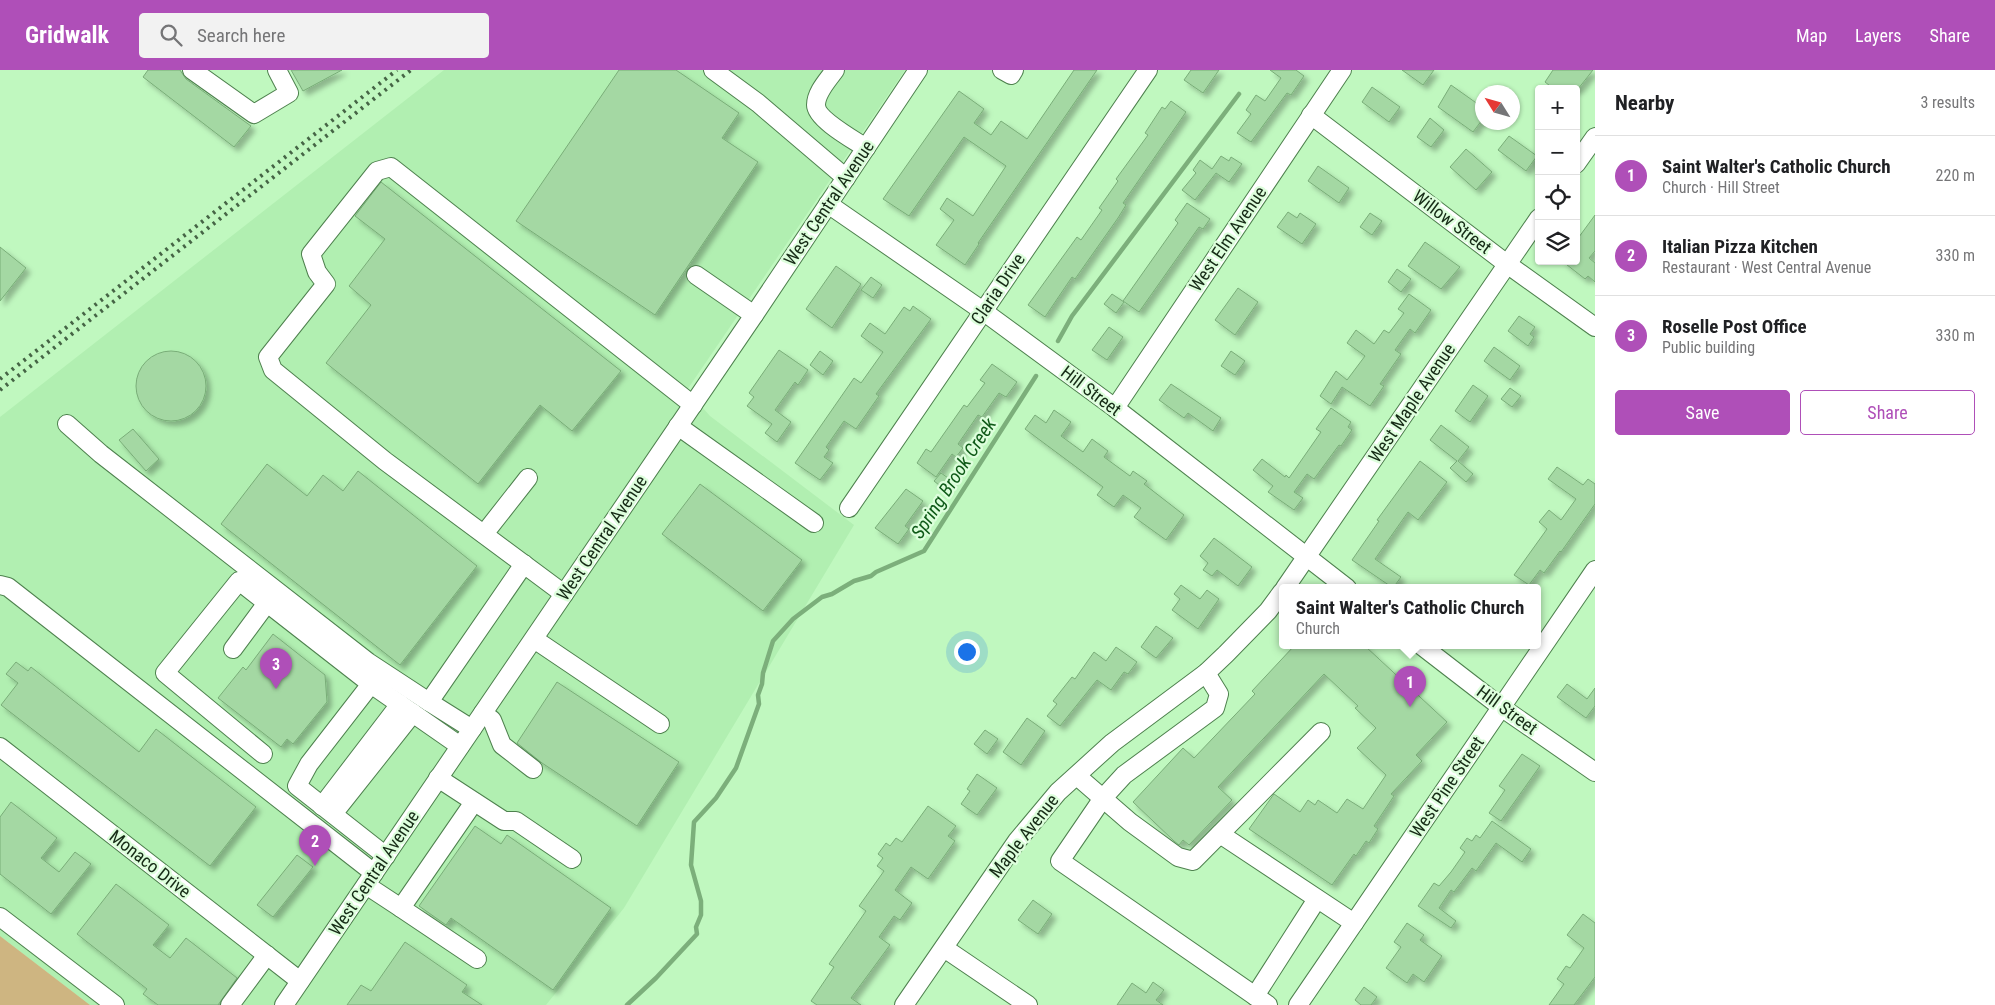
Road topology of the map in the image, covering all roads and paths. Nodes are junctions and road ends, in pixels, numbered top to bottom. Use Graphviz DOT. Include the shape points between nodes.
graph roads {
  1 [pos="192,70"];
  2 [pos="276,70"];
  3 [pos="713,70"];
  4 [pos="835,70"];
  5 [pos="1002,70"];
  6 [pos="1014,70"];
  7 [pos="1148,70"];
  8 [pos="1342,70"];
  9 [pos="916,71"];
  10 [pos="1312,115"];
  11 [pos="1595,137"];
  12 [pos="866,148"];
  13 [pos="1580,158"];
  14 [pos="846,178"];
  15 [pos="828,204"];
  16 [pos="1538,220"];
  17 [pos="1507,264"];
  18 [pos="696,275"];
  19 [pos="984,311"];
  20 [pos="754,315"];
  21 [pos="1595,327"];
  22 [pos="693,405"];
  23 [pos="1115,408"];
  24 [pos="67,424"];
  25 [pos="678,426"];
  26 [pos="528,478"];
  27 [pos="849,508"];
  28 [pos="814,523"];
  29 [pos="484,534"];
  30 [pos="1307,558"];
  31 [pos="524,564"];
  32 [pos="1595,570"];
  33 [pos="1288,584"];
  34 [pos="1342,584"];
  35 [pos="0,585"];
  36 [pos="564,594"];
  37 [pos="1279,596"];
  38 [pos="267,603"];
  39 [pos="534,639"];
  40 [pos="233,648"];
  41 [pos="1426,649"];
  42 [pos="1541,649"];
  43 [pos="1541,649"];
  44 [pos="1206,673"];
  45 [pos="371,684"];
  46 [pos="429,702"];
  47 [pos="1501,707"];
  48 [pos="407,709"];
  49 [pos="483,713"];
  50 [pos="660,724"];
  51 [pos="472,729"];
  52 [pos="1321,732"];
  53 [pos="460,746"];
  54 [pos="0,748"];
  55 [pos="263,754"];
  56 [pos="533,769"];
  57 [pos="1595,772"];
  58 [pos="1077,776"];
  59 [pos="438,778"];
  60 [pos="1103,798"];
  61 [pos="474,802"];
  62 [pos="327,810"];
  63 [pos="1220,834"];
  64 [pos="386,856"];
  65 [pos="572,859"];
  66 [pos="370,879"];
  67 [pos="1317,898"];
  68 [pos="401,908"];
  69 [pos="0,917"];
  70 [pos="1354,923"];
  71 [pos="944,948"];
  72 [pos="267,956"];
  73 [pos="476,959"];
  74 [pos="300,981"];
  75 [pos="1262,1000"];
  76 [pos="115,1005"];
  77 [pos="230,1005"];
  78 [pos="284,1005"];
  79 [pos="904,1005"];
  80 [pos="1028,1005"];
  81 [pos="1298,1005"];
  1 -- 2 [label="street" via="254,114 289,93"];
  3 -- 14 [label="street" via="758,103"];
  4 -- 12 [label="street" via="820,91 816,106 821,116"];
  5 -- 6 [label="street" via="1011,74"];
  7 -- 19 [label="street, Claria Drive"];
  8 -- 10 [label="street, West Elm Avenue"];
  9 -- 12 [label="street, West Central Avenue"];
  10 -- 17 [label="street, Willow Street"];
  10 -- 23 [label="street, West Elm Avenue"];
  11 -- 13 [label="street"];
  12 -- 14 [label="street, West Central Avenue"];
  14 -- 15 [label="street, West Central Avenue"];
  15 -- 19 [label="street, Hill Street"];
  15 -- 20 [label="street, West Central Avenue"];
  16 -- 17 [label="street, West Maple Avenue"];
  17 -- 21 [label="street, Willow Street"];
  17 -- 30 [label="street, West Maple Avenue"];
  18 -- 20 [label="street"];
  19 -- 23 [label="street, Hill Street"];
  19 -- 27 [label="street, Claria Drive"];
  20 -- 22 [label="street, West Central Avenue"];
  22 -- 25 [label="street, West Central Avenue"];
  22 -- 29 [label="street" via="391,167 377,171 311,254 317,272 326,284 268,357 273,370 385,461"];
  23 -- 30 [label="street, Hill Street"];
  24 -- 46 [label="street" via="368,662"];
  25 -- 28 [label="street"];
  25 -- 36 [label="street, West Central Avenue"];
  26 -- 29 [label="street"];
  29 -- 31 [label="street"];
  30 -- 33 [label="street, West Maple Avenue"];
  30 -- 34 [label="street, Hill Street"];
  31 -- 36 [label="street"];
  31 -- 46 [label="street"];
  32 -- 42 [label="street, West Pine Street"];
  35 -- 66 [label="street" via="8,587"];
  36 -- 39 [label="street, West Central Avenue"];
  37 -- 44 [label="street"];
  38 -- 40 [label="street"];
  38 -- 45 [label="street"];
  38 -- 55 [label="street" via="239,581 165,673"];
  39 -- 49 [label="street, West Central Avenue"];
  39 -- 50 [label="street"];
  41 -- 47 [label="street, Hill Street"];
  43 -- 47 [label="street, West Pine Street"];
  44 -- 58 [label="street, Maple Avenue" via="1112,743"];
  44 -- 60 [label="street" via="1218,694 1215,708 1124,775"];
  45 -- 48 [label="street"];
  45 -- 62 [label="street" via="309,764 297,786"];
  46 -- 51 [label="street"];
  47 -- 57 [label="street, Hill Street"];
  47 -- 70 [label="street, West Pine Street"];
  48 -- 53 [label="street"];
  48 -- 62 [label="street"];
  49 -- 51 [label="street, West Central Avenue"];
  49 -- 56 [label="street" via="492,720 502,745"];
  51 -- 53 [label="street, West Central Avenue"];
  52 -- 63 [label="street"];
  53 -- 59 [label="street, West Central Avenue"];
  54 -- 72 [label="street, Monaco Drive"];
  58 -- 60 [label="street"];
  58 -- 71 [label="street, Maple Avenue" via="1058,792 1016,841"];
  59 -- 61 [label="street"];
  59 -- 64 [label="street, West Central Avenue"];
  60 -- 63 [label="street" via="1178,857 1193,861"];
  60 -- 75 [label="street" via="1060,862"];
  61 -- 65 [label="street" via="504,822 516,821"];
  61 -- 68 [label="street"];
  62 -- 64 [label="street"];
  63 -- 67 [label="street"];
  64 -- 66 [label="street, West Central Avenue"];
  66 -- 68 [label="street"];
  66 -- 74 [label="street, West Central Avenue"];
  67 -- 70 [label="street"];
  67 -- 75 [label="street"];
  68 -- 73 [label="street"];
  69 -- 76 [label="street"];
  70 -- 81 [label="street, West Pine Street"];
  71 -- 79 [label="street, Maple Avenue"];
  71 -- 80 [label="street"];
  72 -- 74 [label="street, Monaco Drive"];
  72 -- 77 [label="street"];
  74 -- 78 [label="street, West Central Avenue"];
}
